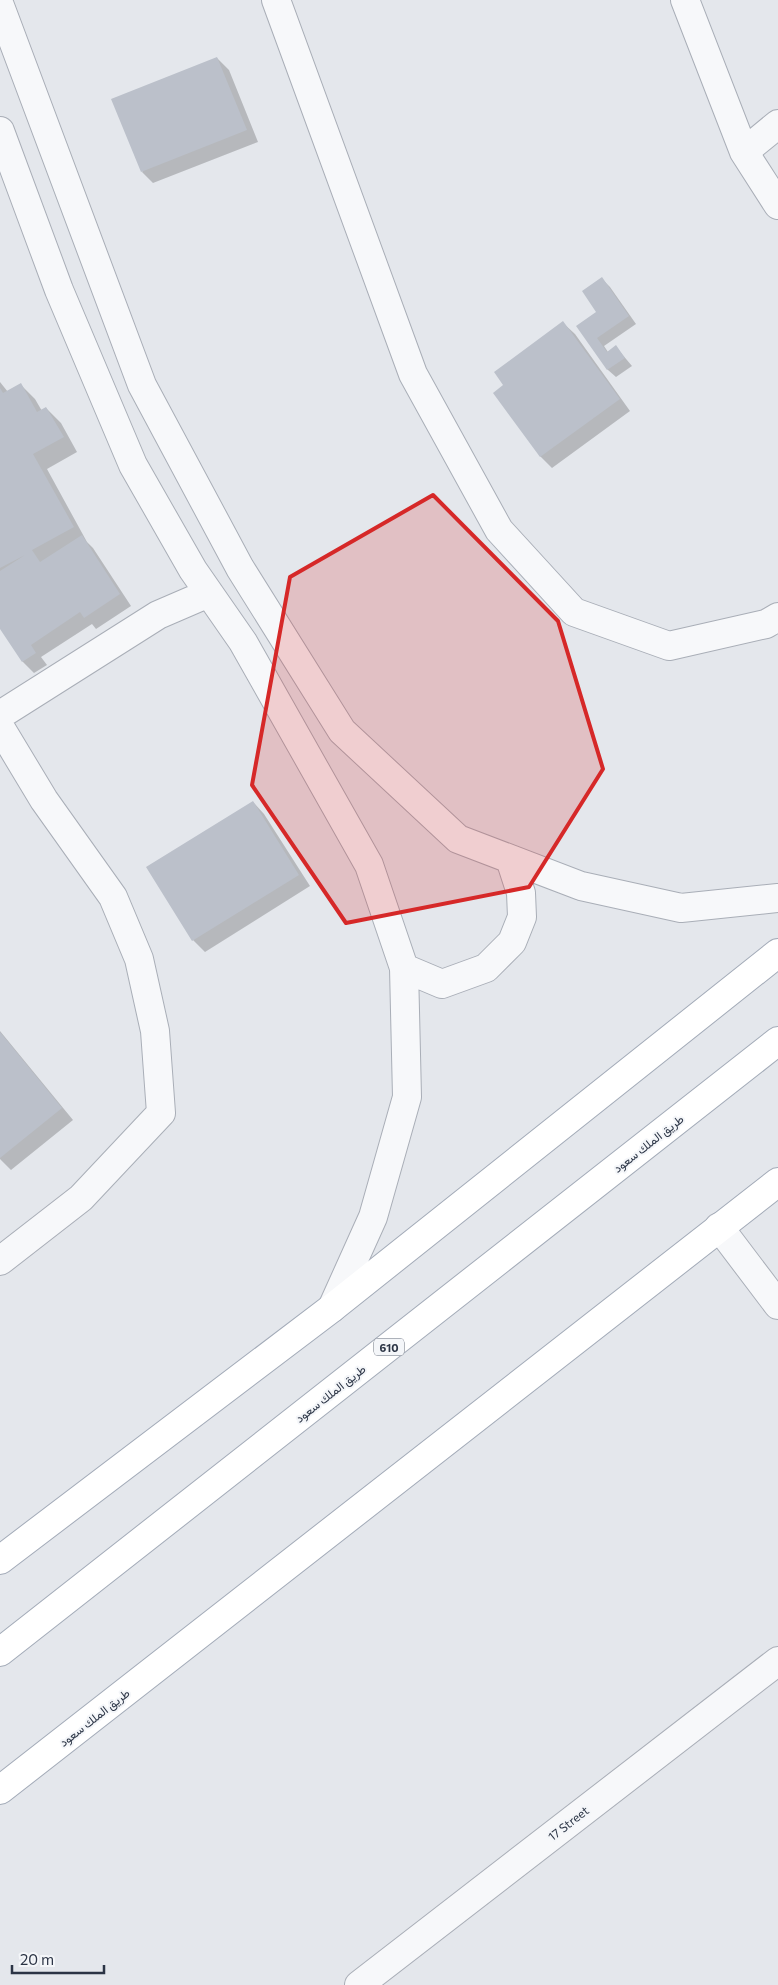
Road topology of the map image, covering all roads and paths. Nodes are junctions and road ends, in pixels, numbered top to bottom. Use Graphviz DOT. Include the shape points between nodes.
graph roads {
  1 [pos="276,0"];
  2 [pos="685,0"];
  3 [pos="0,6"];
  4 [pos="778,124"];
  5 [pos="0,131"];
  6 [pos="744,152"];
  7 [pos="778,205"];
  8 [pos="209,593"];
  9 [pos="778,617"];
  10 [pos="0,715"];
  11 [pos="0,727"];
  12 [pos="510,859"];
  13 [pos="778,898"];
  14 [pos="778,953"];
  15 [pos="404,968"];
  16 [pos="778,1041"];
  17 [pos="778,1182"];
  18 [pos="719,1227"];
  19 [pos="0,1260"];
  20 [pos="778,1305"];
  21 [pos="332,1308"];
  22 [pos="0,1560"];
  23 [pos="0,1652"];
  24 [pos="778,1661"];
  25 [pos="0,1790"];
  26 [pos="359,1985"];
  1 -- 9 [label="street" via="413,374 499,530 574,612 668,646 766,624"];
  2 -- 6 [label="street"];
  3 -- 12 [label="street" via="142,385 240,568 342,731 458,839"];
  4 -- 6 [label="street"];
  5 -- 8 [label="street" via="59,290 133,465"];
  6 -- 7 [label="street"];
  8 -- 10 [label="street" via="158,615"];
  8 -- 15 [label="street" via="243,642 369,865"];
  11 -- 19 [label="street" via="44,800 113,897 138,959 155,1031 161,1113 81,1198"];
  12 -- 13 [label="street" via="581,886 681,908"];
  12 -- 15 [label="street" via="521,893 522,917 512,942 493,962 486,968 442,984"];
  14 -- 21 [label="main road"];
  15 -- 21 [label="street" via="407,1097 373,1216"];
  16 -- 23 [label="main road, طريق الملك سعود / 610"];
  17 -- 18 [label="main road, طريق الملك سعود"];
  18 -- 20 [label="street"];
  18 -- 25 [label="main road, طريق الملك سعود"];
  21 -- 22 [label="main road"];
  24 -- 26 [label="street, 17 Street"];
}
